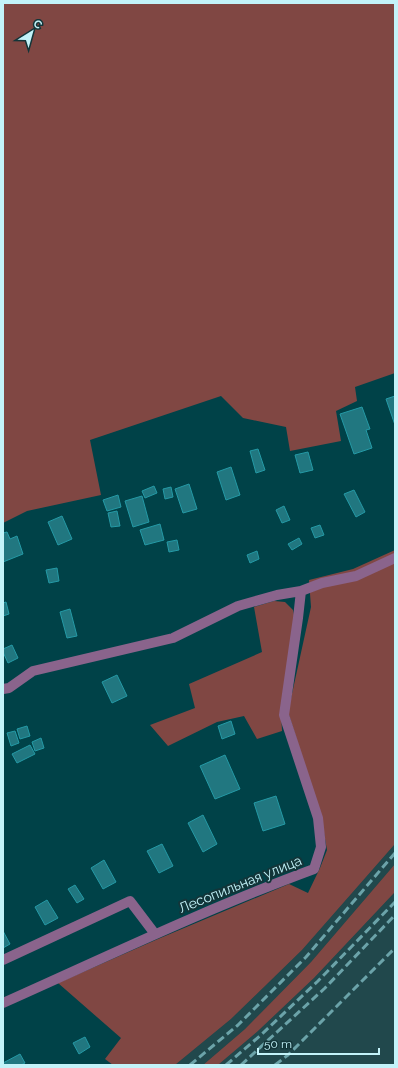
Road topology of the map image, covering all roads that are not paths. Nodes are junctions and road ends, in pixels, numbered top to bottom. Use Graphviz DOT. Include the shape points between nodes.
graph roads {
  1 [pos="395,558"];
  2 [pos="301,591"];
  3 [pos="3,689"];
  4 [pos="155,934"];
  5 [pos="3,960"];
  6 [pos="3,1004"];
  1 -- 2 [label="street" via="356,576 322,583"];
  2 -- 3 [label="street" via="238,606 172,638 33,671 9,688"];
  2 -- 4 [label="street, Лесопильная улица" via="284,715 318,818 321,847 314,869"];
  4 -- 5 [label="street" via="130,901"];
  4 -- 6 [label="street, Лесопильная улица"];
}
